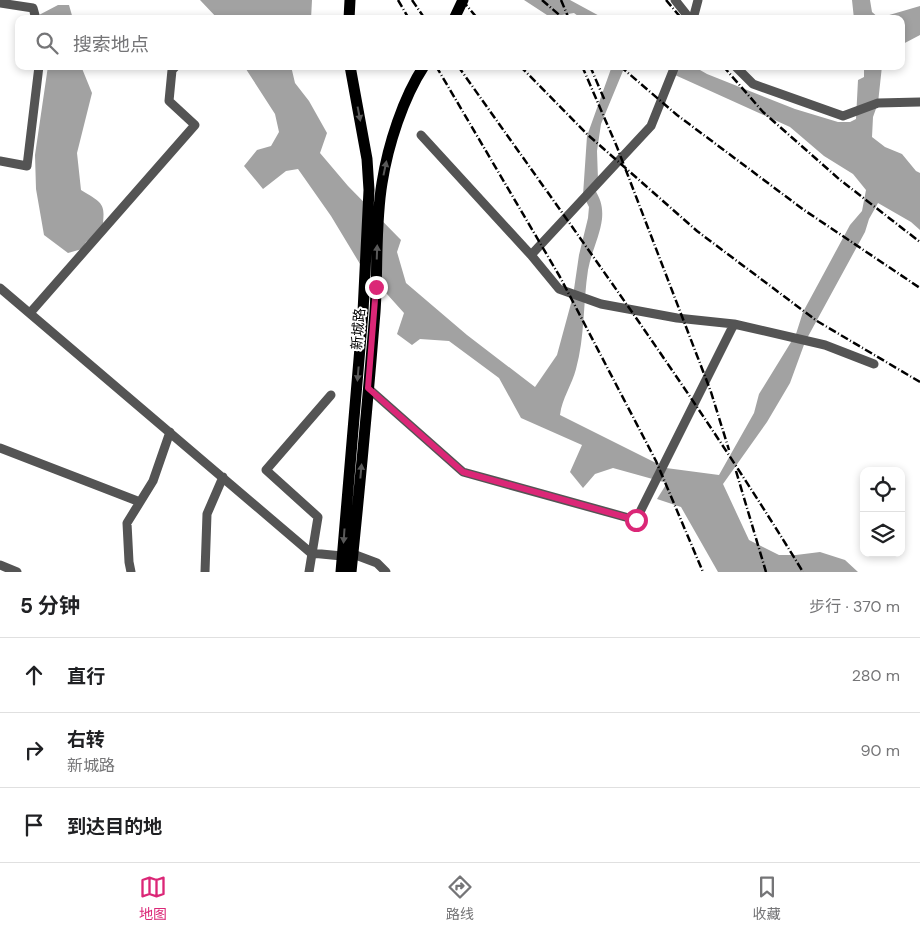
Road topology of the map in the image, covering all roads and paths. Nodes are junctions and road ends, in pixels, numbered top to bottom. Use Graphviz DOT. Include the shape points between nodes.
graph roads {
  1 [pos="350,0"];
  2 [pos="463,0"];
  3 [pos="675,0"];
  4 [pos="698,0"];
  5 [pos="0,3"];
  6 [pos="35,15"];
  7 [pos="349,15"];
  8 [pos="456,15"];
  9 [pos="688,15"];
  10 [pos="692,15"];
  11 [pos="39,70"];
  12 [pos="172,70"];
  13 [pos="351,70"];
  14 [pos="422,70"];
  15 [pos="673,70"];
  16 [pos="739,70"];
  17 [pos="920,102"];
  18 [pos="421,135"];
  19 [pos="0,161"];
  20 [pos="531,255"];
  21 [pos="0,288"];
  22 [pos="30,313"];
  23 [pos="734,324"];
  24 [pos="874,364"];
  25 [pos="368,388"];
  26 [pos="331,395"];
  27 [pos="170,432"];
  28 [pos="0,448"];
  29 [pos="223,477"];
  30 [pos="140,502"];
  31 [pos="311,553"];
  32 [pos="348,555"];
  33 [pos="0,565"];
  34 [pos="16,572"];
  35 [pos="131,572"];
  36 [pos="205,572"];
  37 [pos="309,572"];
  38 [pos="341,572"];
  39 [pos="351,572"];
  40 [pos="386,572"];
  1 -- 7 [label="main road"];
  2 -- 8 [label="main road"];
  3 -- 9 [label="street"];
  4 -- 10 [label="street"];
  5 -- 6 [label="street" via="33,8"];
  11 -- 19 [label="street" via="27,166"];
  12 -- 22 [label="street" via="169,101 195,126"];
  13 -- 32 [label="main road, 新城路, one-way" via="367,159 368,204"];
  25 -- 14 [label="main road, 新城路, one-way" via="382,184 401,117"];
  15 -- 20 [label="street" via="651,126"];
  16 -- 17 [label="street" via="753,84 843,116 878,102"];
  18 -- 20 [label="street"];
  20 -- 23 [label="street" via="559,289 601,304 677,318"];
  21 -- 22 [label="street"];
  22 -- 27 [label="street"];
  23 -- 24 [label="street" via="826,345"];
  23 -- 25 [label="street" via="636,520 463,472"];
  32 -- 25 [label="main road, 新城路, one-way"];
  26 -- 31 [label="street" via="266,470 318,517"];
  27 -- 29 [label="street"];
  27 -- 30 [label="street" via="153,481"];
  28 -- 30 [label="street"];
  29 -- 31 [label="street"];
  29 -- 36 [label="street" via="207,514"];
  30 -- 35 [label="street" via="127,523"];
  31 -- 32 [label="street"];
  31 -- 37 [label="street"];
  32 -- 38 [label="main road, 新城路"];
  32 -- 39 [label="main road, 新城路"];
  32 -- 40 [label="street" via="377,563"];
  33 -- 34 [label="street"];
}
